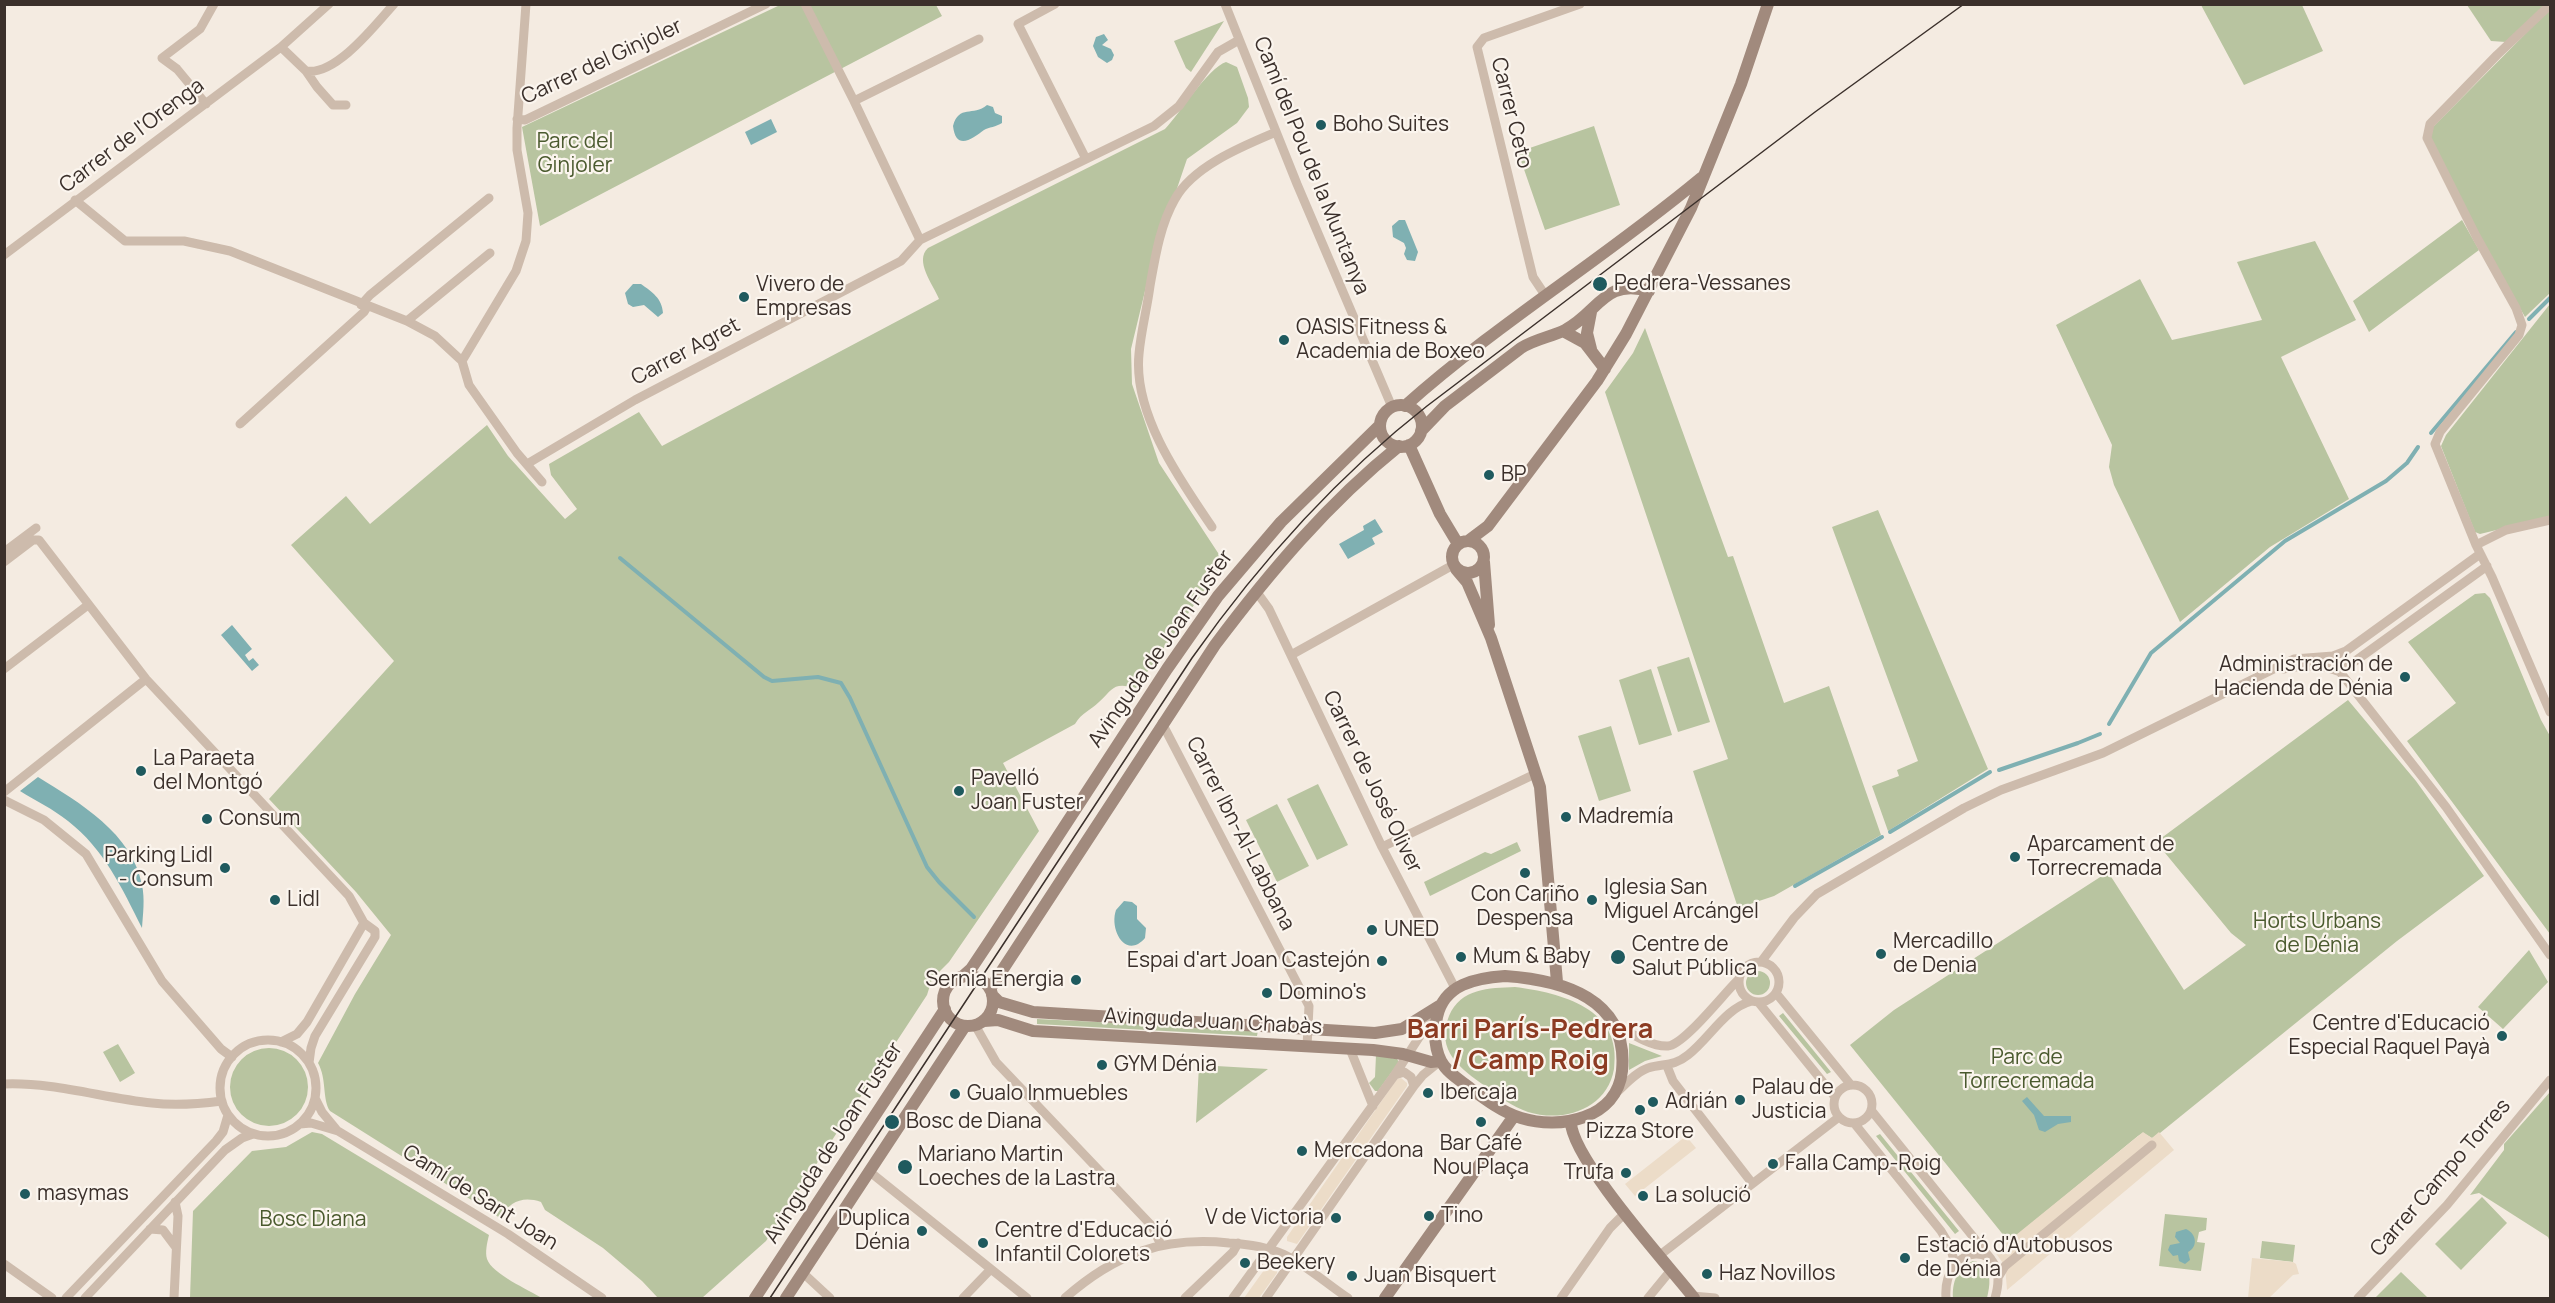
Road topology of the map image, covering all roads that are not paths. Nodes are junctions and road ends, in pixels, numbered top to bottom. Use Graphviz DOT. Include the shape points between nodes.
graph roads {
  1 [pos="214,4"];
  2 [pos="329,4"];
  3 [pos="394,4"];
  4 [pos="526,4"];
  5 [pos="766,4"];
  6 [pos="805,4"];
  7 [pos="1055,4"];
  8 [pos="1226,4"];
  9 [pos="1580,4"];
  10 [pos="1768,4"];
  11 [pos="2550,5"];
  12 [pos="980,39"];
  13 [pos="1239,40"];
  14 [pos="281,47"];
  15 [pos="306,71"];
  16 [pos="854,100"];
  17 [pos="206,104"];
  18 [pos="346,105"];
  19 [pos="517,119"];
  20 [pos="1276,132"];
  21 [pos="1086,159"];
  22 [pos="1703,177"];
  23 [pos="489,198"];
  24 [pos="75,200"];
  25 [pos="920,240"];
  26 [pos="490,253"];
  27 [pos="4,255"];
  28 [pos="1649,291"];
  29 [pos="1545,295"];
  30 [pos="364,306"];
  31 [pos="1592,308"];
  32 [pos="407,321"];
  33 [pos="1563,331"];
  34 [pos="1591,349"];
  35 [pos="462,361"];
  36 [pos="1605,369"];
  37 [pos="1398,406"];
  38 [pos="240,424"];
  39 [pos="1380,425"];
  40 [pos="1421,431"];
  41 [pos="1404,446"];
  42 [pos="527,464"];
  43 [pos="542,482"];
  44 [pos="2550,520"];
  45 [pos="1488,526"];
  46 [pos="1212,527"];
  47 [pos="36,528"];
  48 [pos="1463,542"];
  49 [pos="2478,549"];
  50 [pos="4,552"];
  51 [pos="1484,558"];
  52 [pos="4,562"];
  53 [pos="2487,566"];
  54 [pos="1455,567"];
  55 [pos="1256,591"];
  56 [pos="88,605"];
  57 [pos="1491,638"];
  58 [pos="1291,655"];
  59 [pos="4,669"];
  60 [pos="2268,672"];
  61 [pos="2340,672"];
  62 [pos="146,679"];
  63 [pos="2550,712"];
  64 [pos="1162,723"];
  65 [pos="1536,774"];
  66 [pos="4,792"];
  67 [pos="4,800"];
  68 [pos="1382,848"];
  69 [pos="364,922"];
  70 [pos="2550,955"];
  71 [pos="1761,962"];
  72 [pos="962,977"];
  73 [pos="1739,979"];
  74 [pos="1557,982"];
  75 [pos="1455,988"];
  76 [pos="991,992"];
  77 [pos="1776,993"];
  78 [pos="1756,1002"];
  79 [pos="1439,1006"];
  80 [pos="945,1009"];
  81 [pos="1612,1022"];
  82 [pos="975,1024"];
  83 [pos="1308,1028"];
  84 [pos="281,1042"];
  85 [pos="1307,1047"];
  86 [pos="1350,1049"];
  87 [pos="1408,1055"];
  88 [pos="232,1057"];
  89 [pos="1441,1061"];
  90 [pos="309,1063"];
  91 [pos="1667,1066"];
  92 [pos="1394,1076"];
  93 [pos="2550,1080"];
  94 [pos="4,1084"];
  95 [pos="1851,1085"];
  96 [pos="1414,1086"];
  97 [pos="1613,1095"];
  98 [pos="1835,1097"];
  99 [pos="315,1098"];
  100 [pos="222,1101"];
  101 [pos="1373,1106"];
  102 [pos="1871,1110"];
  103 [pos="228,1115"];
  104 [pos="1514,1116"];
  105 [pos="1839,1117"];
  106 [pos="1570,1122"];
  107 [pos="1854,1123"];
  108 [pos="300,1124"];
  109 [pos="338,1131"];
  110 [pos="253,1134"];
  111 [pos="2152,1145"];
  112 [pos="870,1172"];
  113 [pos="1752,1183"];
  114 [pos="176,1202"];
  115 [pos="1625,1213"];
  116 [pos="150,1229"];
  117 [pos="1238,1244"];
  118 [pos="1161,1245"];
  119 [pos="176,1248"];
  120 [pos="1267,1250"];
  121 [pos="1660,1255"];
  122 [pos="1991,1259"];
  123 [pos="1293,1261"];
  124 [pos="4,1264"];
  125 [pos="1955,1264"];
  126 [pos="990,1270"];
  127 [pos="1671,1270"];
  128 [pos="803,1273"];
  129 [pos="1999,1276"];
  130 [pos="1693,1297"];
  131 [pos="1945,1297"];
  132 [pos="52,1299"];
  133 [pos="66,1299"];
  134 [pos="85,1299"];
  135 [pos="174,1299"];
  136 [pos="602,1299"];
  137 [pos="755,1299"];
  138 [pos="786,1299"];
  139 [pos="830,1299"];
  140 [pos="963,1299"];
  141 [pos="1027,1299"];
  142 [pos="1065,1299"];
  143 [pos="1185,1299"];
  144 [pos="1233,1299"];
  145 [pos="1266,1299"];
  146 [pos="1348,1299"];
  147 [pos="1385,1299"];
  148 [pos="1561,1299"];
  149 [pos="1648,1299"];
  150 [pos="1715,1299"];
  151 [pos="1995,1299"];
  152 [pos="2358,1299"];
  1 -- 17 [label="street" via="200,29 162,58 177,69"];
  2 -- 14 [label="street, Carrer de l'Orenga"];
  3 -- 15 [label="street" via="350,51 326,67"];
  4 -- 19 [label="street"];
  5 -- 19 [label="street, Carrer del Ginjoler" via="525,120"];
  6 -- 16 [label="street"];
  7 -- 21 [label="street" via="1018,24"];
  8 -- 13 [label="street, Camí del Pou de la Muntanya"];
  9 -- 29 [label="street, Carrer Ceto" via="1484,38 1477,46 1533,277"];
  10 -- 22 [label="main road" via="1742,84"];
  11 -- 49 [label="street" via="2488,64 2427,131 2429,146 2522,325 2519,335 2440,432 2435,444"];
  12 -- 16 [label="street"];
  13 -- 20 [label="street, Camí del Pou de la Muntanya"];
  13 -- 21 [label="street, Carrer Agret" via="1218,52 1185,99 1162,121"];
  14 -- 15 [label="street"];
  14 -- 17 [label="street, Carrer de l'Orenga"];
  15 -- 18 [label="street" via="333,105"];
  16 -- 25 [label="street"];
  17 -- 24 [label="street, Carrer de l'Orenga"];
  19 -- 35 [label="street" via="517,150 529,222 524,250 516,271"];
  20 -- 37 [label="street, Camí del Pou de la Muntanya"];
  20 -- 46 [label="street" via="1214,162 1174,199 1156,251 1139,355 1140,381 1159,441 1170,465"];
  21 -- 25 [label="street, Carrer Agret"];
  22 -- 28 [label="main road"];
  22 -- 29 [label="main road" via="1660,213"];
  23 -- 30 [label="street" via="370,295"];
  24 -- 27 [label="street, Carrer de l'Orenga"];
  24 -- 30 [label="street" via="123,240 174,240 220,248"];
  25 -- 42 [label="street, Carrer Agret" via="900,261 645,395"];
  26 -- 32 [label="street"];
  28 -- 31 [label="main road" via="1621,288"];
  28 -- 36 [label="main road"];
  29 -- 37 [label="main road"];
  30 -- 32 [label="street"];
  30 -- 38 [label="street" via="364,312"];
  31 -- 33 [label="main road"];
  31 -- 34 [label="main road" via="1587,333"];
  32 -- 35 [label="street" via="435,336"];
  33 -- 34 [label="main road"];
  33 -- 40 [label="main road" via="1521,348 1444,406"];
  34 -- 36 [label="main road"];
  35 -- 42 [label="street" via="467,382"];
  36 -- 45 [label="main road"];
  37 -- 39 [label="main road" via="1383,415"];
  37 -- 40 [label="main road" via="1417,413"];
  39 -- 41 [label="main road" via="1385,439"];
  39 -- 72 [label="main road, Avinguda de Joan Fuster" via="1296,506 1218,596 971,969"];
  40 -- 41 [label="main road" via="1417,439"];
  41 -- 48 [label="main road" via="1440,514"];
  41 -- 55 [label="main road, Avinguda de Joan Fuster" via="1364,476 1328,511"];
  42 -- 43 [label="street"];
  44 -- 49 [label="street" via="2506,530"];
  45 -- 48 [label="main road"];
  45 -- 51 [label="main road"];
  47 -- 50 [label="street"];
  48 -- 51 [label="main road" via="1477,543"];
  48 -- 54 [label="main road" via="1452,551"];
  49 -- 53 [label="street"];
  49 -- 60 [label="street" via="2346,651 2294,659"];
  51 -- 54 [label="main road" via="1479,570 1470,573"];
  51 -- 57 [label="main road"];
  52 -- 56 [label="street" via="33,540 39,540"];
  53 -- 61 [label="street"];
  53 -- 63 [label="street"];
  54 -- 57 [label="main road" via="1467,582"];
  54 -- 58 [label="street"];
  55 -- 58 [label="street, Carrer de José Oliver"];
  55 -- 64 [label="main road, Avinguda de Joan Fuster"];
  56 -- 59 [label="street"];
  56 -- 62 [label="street"];
  57 -- 65 [label="main road"];
  58 -- 68 [label="street, Carrer de José Oliver"];
  60 -- 61 [label="street" via="2295,666"];
  60 -- 71 [label="street" via="2103,753 2001,790 1945,818 1817,894"];
  61 -- 70 [label="street" via="2446,807"];
  62 -- 66 [label="street"];
  62 -- 69 [label="street" via="349,896"];
  64 -- 76 [label="main road, Avinguda de Joan Fuster"];
  64 -- 83 [label="street, Carrer Ibn-Al-Labbana" via="1309,1006"];
  65 -- 68 [label="street"];
  65 -- 74 [label="main road"];
  67 -- 88 [label="street" via="44,820 86,854 162,981"];
  68 -- 75 [label="street, Carrer de José Oliver"];
  69 -- 84 [label="street" via="307,1022 297,1034"];
  69 -- 90 [label="street" via="375,931 375,937 315,1036"];
  71 -- 73 [label="street" via="1746,966"];
  71 -- 77 [label="street" via="1772,966 1779,976"];
  72 -- 76 [label="main road" via="980,979"];
  72 -- 80 [label="main road" via="946,990"];
  73 -- 78 [label="street" via="1741,993"];
  73 -- 81 [label="street" via="1673,1045 1652,1043"];
  74 -- 75 [label="main road" via="1505,976 1479,979"];
  74 -- 81 [label="main road" via="1593,1001"];
  75 -- 79 [label="main road"];
  76 -- 82 [label="main road" via="991,1010"];
  76 -- 83 [label="main road, Avinguda Juan Chabàs" via="999,1002 1033,1012"];
  77 -- 78 [label="street" via="1766,1002"];
  77 -- 95 [label="street"];
  78 -- 91 [label="street" via="1734,1009 1689,1054"];
  78 -- 98 [label="street"];
  79 -- 83 [label="main road, Avinguda Juan Chabàs" via="1408,1026 1390,1032"];
  79 -- 87 [label="street"];
  79 -- 89 [label="main road" via="1435,1037"];
  80 -- 82 [label="main road" via="953,1021"];
  80 -- 137 [label="main road, Avinguda de Joan Fuster"];
  81 -- 97 [label="main road" via="1622,1059"];
  82 -- 85 [label="main road, Avinguda Juan Chabàs" via="998,1020 1033,1031"];
  82 -- 112 [label="main road"];
  82 -- 118 [label="street" via="996,1062 1152,1226"];
  83 -- 85 [label="street, Carrer Ibn-Al-Labbana"];
  84 -- 88 [label="street" via="249,1044"];
  84 -- 90 [label="street" via="296,1049"];
  85 -- 86 [label="main road, Avinguda Juan Chabàs"];
  86 -- 87 [label="main road, Avinguda Juan Chabàs"];
  86 -- 101 [label="street"];
  87 -- 89 [label="main road, Avinguda Juan Chabàs"];
  87 -- 92 [label="street"];
  88 -- 100 [label="street" via="221,1080"];
  89 -- 96 [label="street"];
  89 -- 104 [label="main road" via="1453,1075"];
  90 -- 99 [label="street" via="316,1080"];
  91 -- 97 [label="street" via="1638,1073"];
  91 -- 113 [label="street" via="1673,1081"];
  92 -- 96 [label="street" via="1404,1072"];
  92 -- 101 [label="street"];
  93 -- 152 [label="street, Carrer Campo Torres" via="2447,1205"];
  94 -- 100 [label="street" via="47,1086 159,1104"];
  95 -- 98 [label="street" via="1839,1090"];
  95 -- 102 [label="street" via="1862,1087 1869,1094"];
  96 -- 123 [label="street"];
  97 -- 106 [label="main road" via="1596,1112"];
  98 -- 105 [label="street"];
  99 -- 108 [label="street"];
  99 -- 109 [label="street, Camí de Sant Joan"];
  100 -- 103 [label="street"];
  101 -- 120 [label="street"];
  102 -- 107 [label="street" via="1866,1118"];
  102 -- 122 [label="street"];
  103 -- 110 [label="street"];
  103 -- 133 [label="street" via="216,1141"];
  104 -- 106 [label="main road" via="1540,1122"];
  104 -- 147 [label="main road"];
  105 -- 107 [label="street"];
  105 -- 113 [label="street"];
  106 -- 115 [label="main road" via="1584,1158"];
  107 -- 125 [label="street" via="1941,1230"];
  108 -- 109 [label="street, Camí de Sant Joan"];
  108 -- 110 [label="street" via="278,1135"];
  109 -- 136 [label="street, Camí de Sant Joan" via="508,1234"];
  110 -- 114 [label="street" via="229,1146"];
  111 -- 129 [label="street" via="2005,1266"];
  112 -- 126 [label="street"];
  112 -- 128 [label="main road"];
  113 -- 121 [label="street"];
  114 -- 116 [label="street"];
  114 -- 119 [label="street"];
  115 -- 121 [label="main road"];
  115 -- 148 [label="street" via="1610,1228"];
  116 -- 119 [label="street" via="163,1230"];
  116 -- 134 [label="street"];
  117 -- 118 [label="street" via="1197,1240"];
  117 -- 120 [label="street"];
  117 -- 143 [label="street"];
  118 -- 142 [label="street" via="1109,1265"];
  119 -- 135 [label="street"];
  120 -- 123 [label="street"];
  120 -- 144 [label="street"];
  121 -- 127 [label="main road"];
  122 -- 125 [label="street" via="1974,1253"];
  122 -- 129 [label="street"];
  123 -- 145 [label="street"];
  123 -- 146 [label="street"];
  124 -- 132 [label="street"];
  125 -- 131 [label="street"];
  126 -- 140 [label="street"];
  126 -- 141 [label="street"];
  127 -- 130 [label="main road"];
  127 -- 149 [label="street"];
  128 -- 138 [label="main road"];
  128 -- 139 [label="street"];
  129 -- 151 [label="street"];
  130 -- 150 [label="street"];
}
